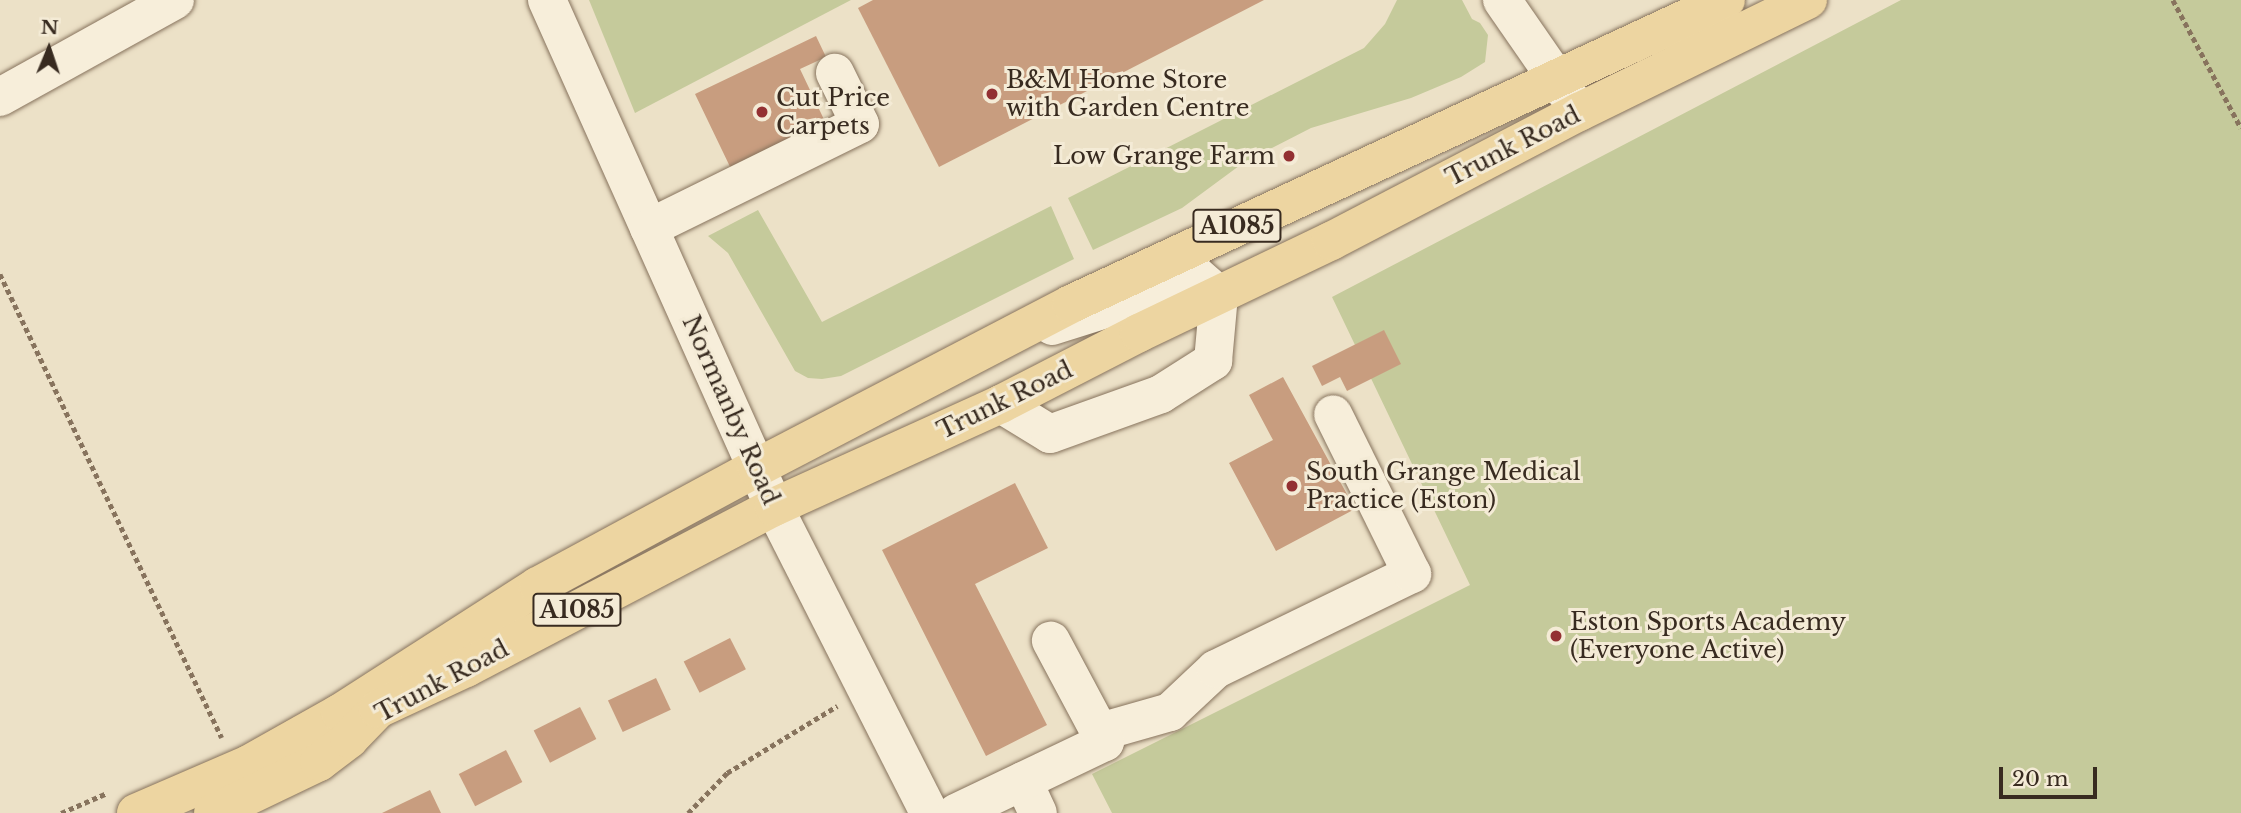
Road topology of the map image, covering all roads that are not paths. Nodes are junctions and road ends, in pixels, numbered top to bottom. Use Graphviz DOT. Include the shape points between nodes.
graph roads {
  1 [pos="175,0"];
  2 [pos="547,0"];
  3 [pos="1503,0"];
  4 [pos="1726,0"];
  5 [pos="1808,0"];
  6 [pos="835,72"];
  7 [pos="1556,78"];
  8 [pos="0,97"];
  9 [pos="1579,111"];
  10 [pos="649,228"];
  11 [pos="1219,295"];
  12 [pos="994,344"];
  13 [pos="1001,404"];
  14 [pos="1333,414"];
  15 [pos="756,468"];
  16 [pos="774,507"];
  17 [pos="1051,641"];
  18 [pos="1100,732"];
  19 [pos="1030,797"];
  20 [pos="136,813"];
  21 [pos="213,813"];
  22 [pos="929,813"];
  23 [pos="956,813"];
  1 -- 8 [label="street"];
  2 -- 10 [label="street, Normanby Road"];
  3 -- 7 [label="street"];
  4 -- 7 [label="main road, A1085"];
  5 -- 9 [label="main road, Trunk Road / A1085"];
  6 -- 10 [label="street" via="860,124"];
  7 -- 9 [label="street"];
  7 -- 12 [label="main road, A1085"];
  9 -- 11 [label="main road, Trunk Road / A1085"];
  10 -- 15 [label="street, Normanby Road"];
  11 -- 12 [label="street" via="1195,274 1141,298"];
  11 -- 13 [label="main road, Trunk Road / A1085"];
  11 -- 13 [label="street" via="1213,361 1161,394 1050,435"];
  12 -- 15 [label="main road, A1085"];
  13 -- 16 [label="main road, Trunk Road / A1085"];
  14 -- 18 [label="street" via="1412,574 1216,670 1170,712"];
  15 -- 16 [label="street, Normanby Road"];
  15 -- 20 [label="main road, A1085" via="538,586 340,713 249,764"];
  16 -- 21 [label="main road, Trunk Road / A1085" via="378,709 318,762"];
  16 -- 22 [label="street, Normanby Road"];
  17 -- 18 [label="street"];
  18 -- 19 [label="street" via="1105,742"];
  19 -- 23 [label="street"];
}
